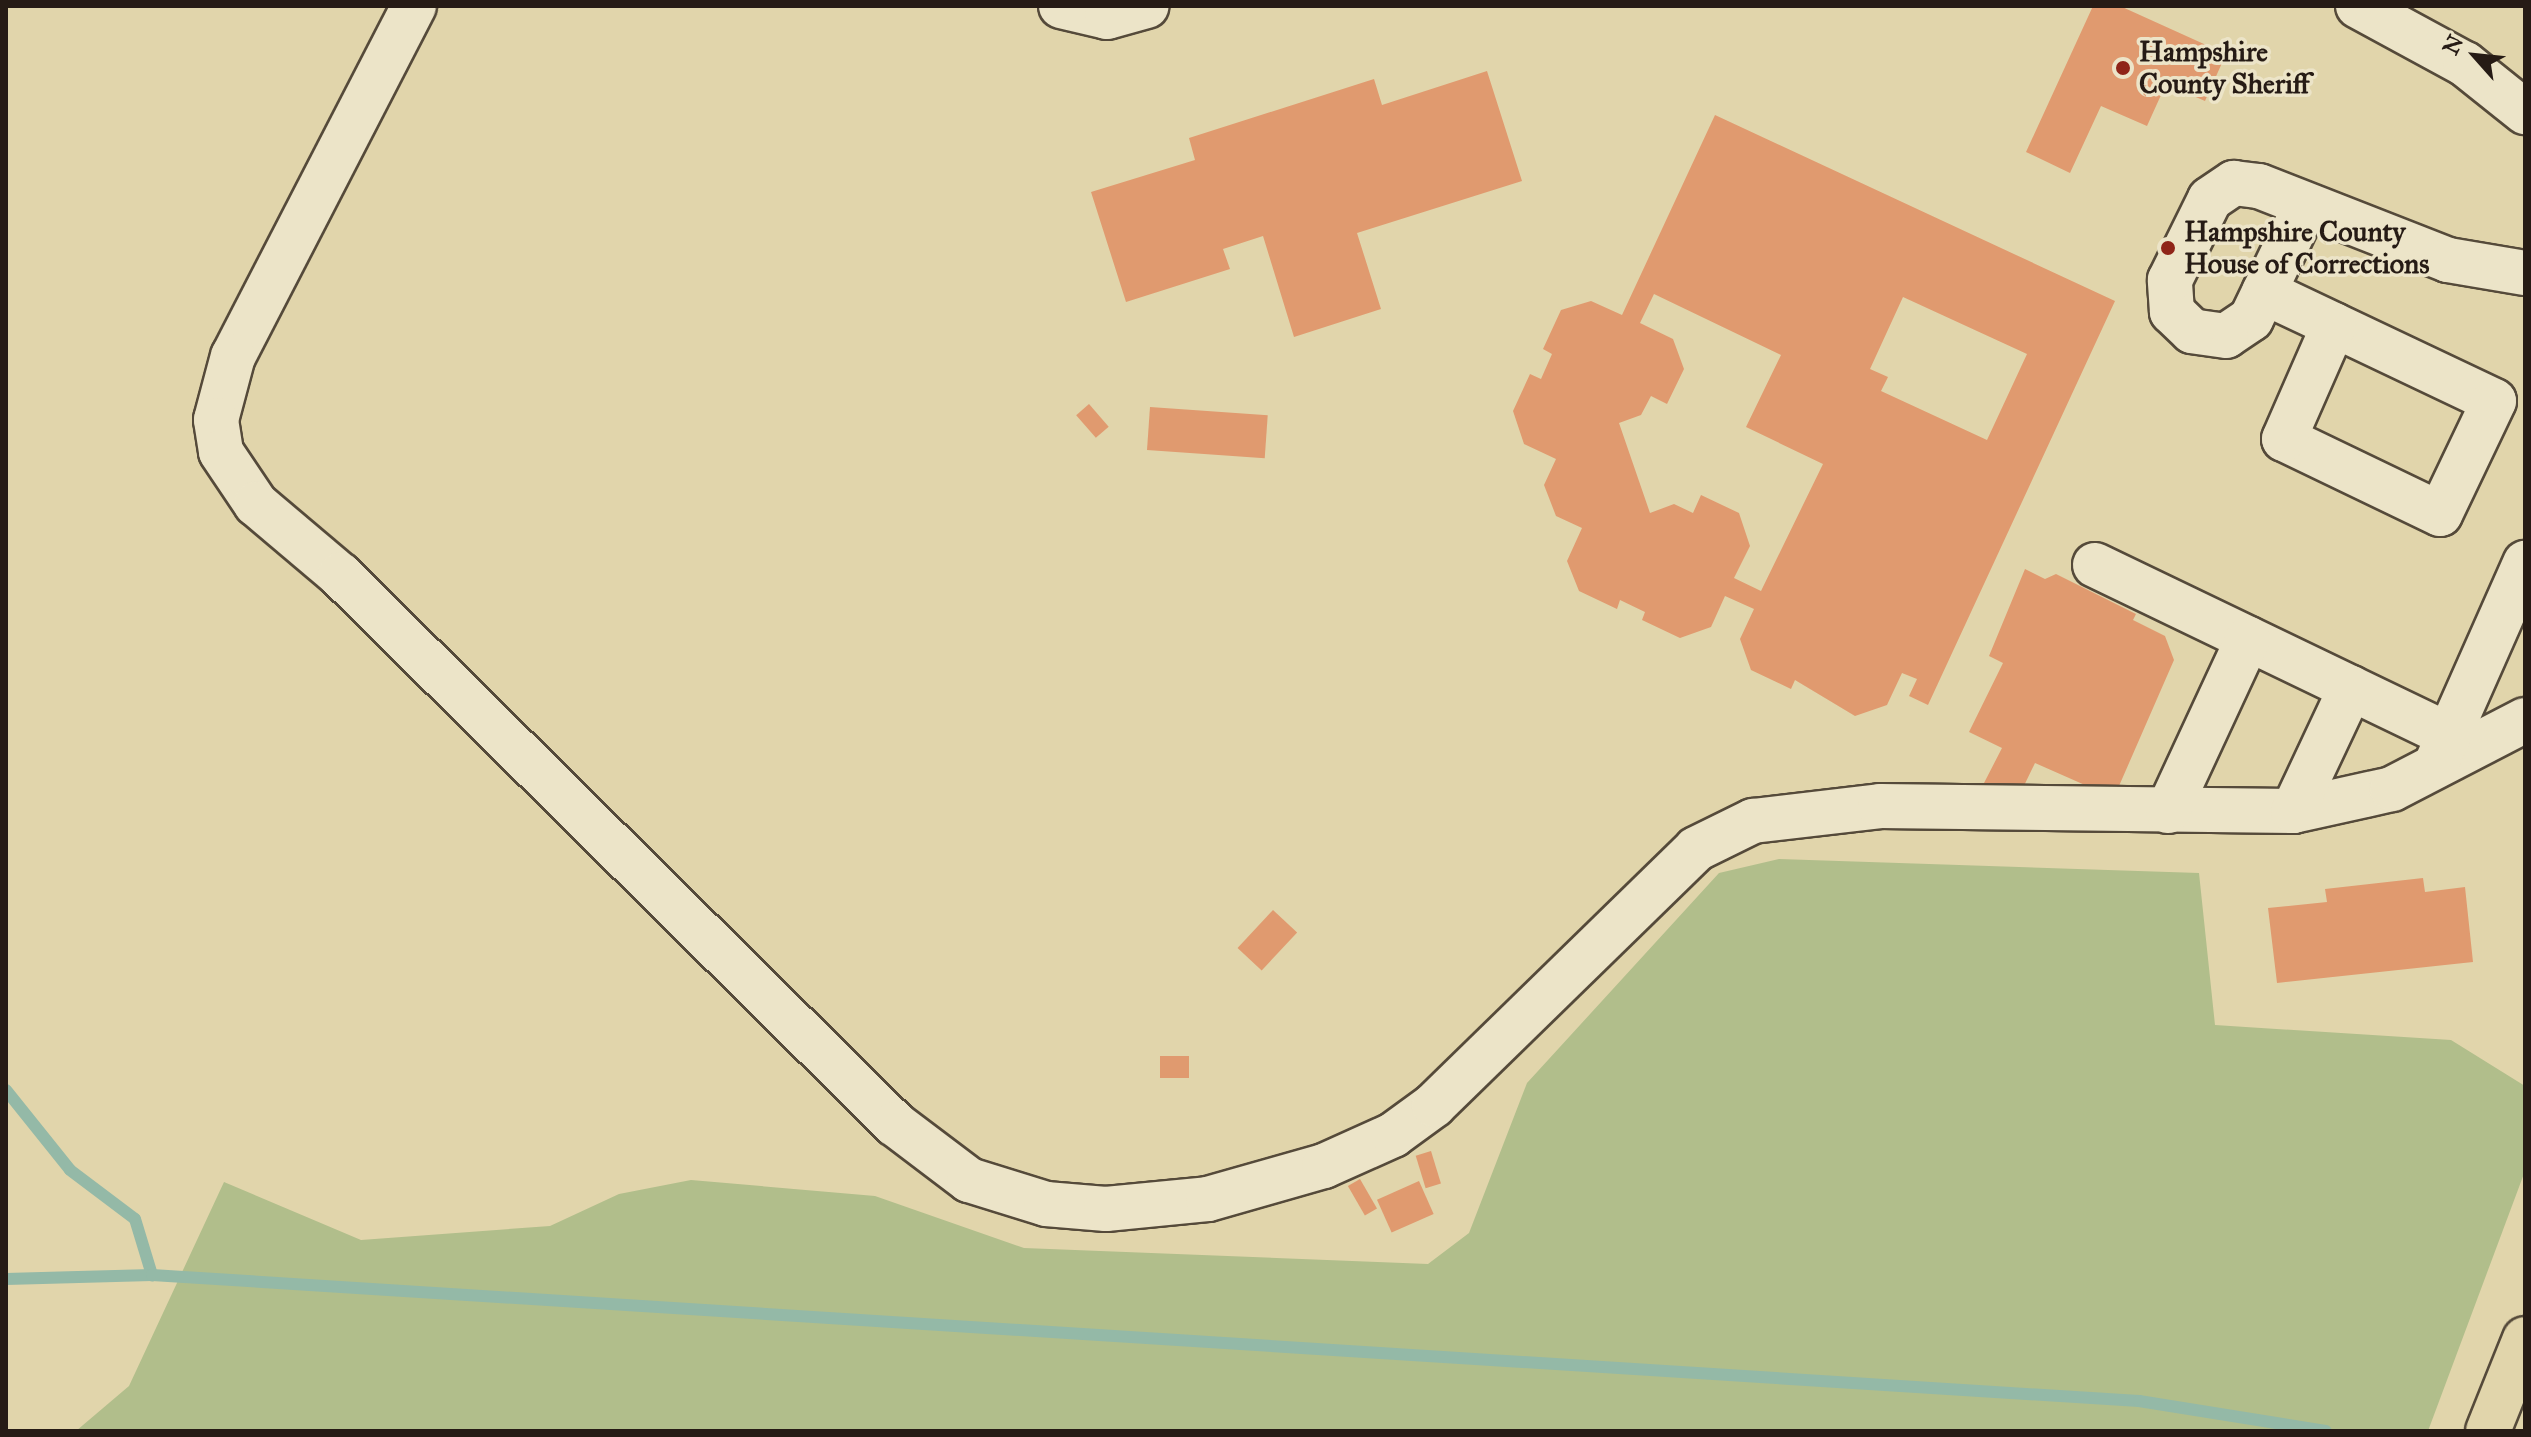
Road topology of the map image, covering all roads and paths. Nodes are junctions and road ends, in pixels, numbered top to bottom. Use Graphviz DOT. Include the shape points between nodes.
graph roads {
  1 [pos="414,6"];
  2 [pos="1061,6"];
  3 [pos="1147,6"];
  4 [pos="2358,6"];
  5 [pos="2525,112"];
  6 [pos="2304,209"];
  7 [pos="2525,273"];
  8 [pos="2264,292"];
  9 [pos="2334,325"];
  10 [pos="2525,563"];
  11 [pos="2095,565"];
  12 [pos="2248,639"];
  13 [pos="2351,688"];
  14 [pos="2525,720"];
  15 [pos="2442,751"];
  16 [pos="2168,811"];
  17 [pos="2293,811"];
  18 [pos="2525,1339"];
  19 [pos="2488,1431"];
  1 -- 16 [label="lane" via="233,356 216,420 221,452 256,504 340,575 895,1124 969,1180 1046,1204 1106,1209 1193,1200 1324,1166 1393,1135 1434,1105 1696,849 1753,821 1880,806"];
  2 -- 3 [label="lane" via="1107,17"];
  4 -- 5 [label="lane" via="2465,64"];
  6 -- 7 [label="lane" via="2448,260"];
  6 -- 8 [label="lane"];
  6 -- 8 [label="lane" via="2259,186 2234,183 2210,199 2170,280 2172,312 2192,331 2226,336 2251,319"];
  8 -- 9 [label="lane"];
  9 -- 9 [label="lane" via="2494,401 2440,514 2284,439"];
  10 -- 15 [label="lane"];
  11 -- 12 [label="lane"];
  12 -- 13 [label="lane"];
  12 -- 16 [label="lane"];
  13 -- 15 [label="lane"];
  13 -- 17 [label="lane"];
  14 -- 15 [label="lane"];
  15 -- 17 [label="lane" via="2392,789"];
  16 -- 17 [label="lane"];
  18 -- 19 [label="main road"];
}
